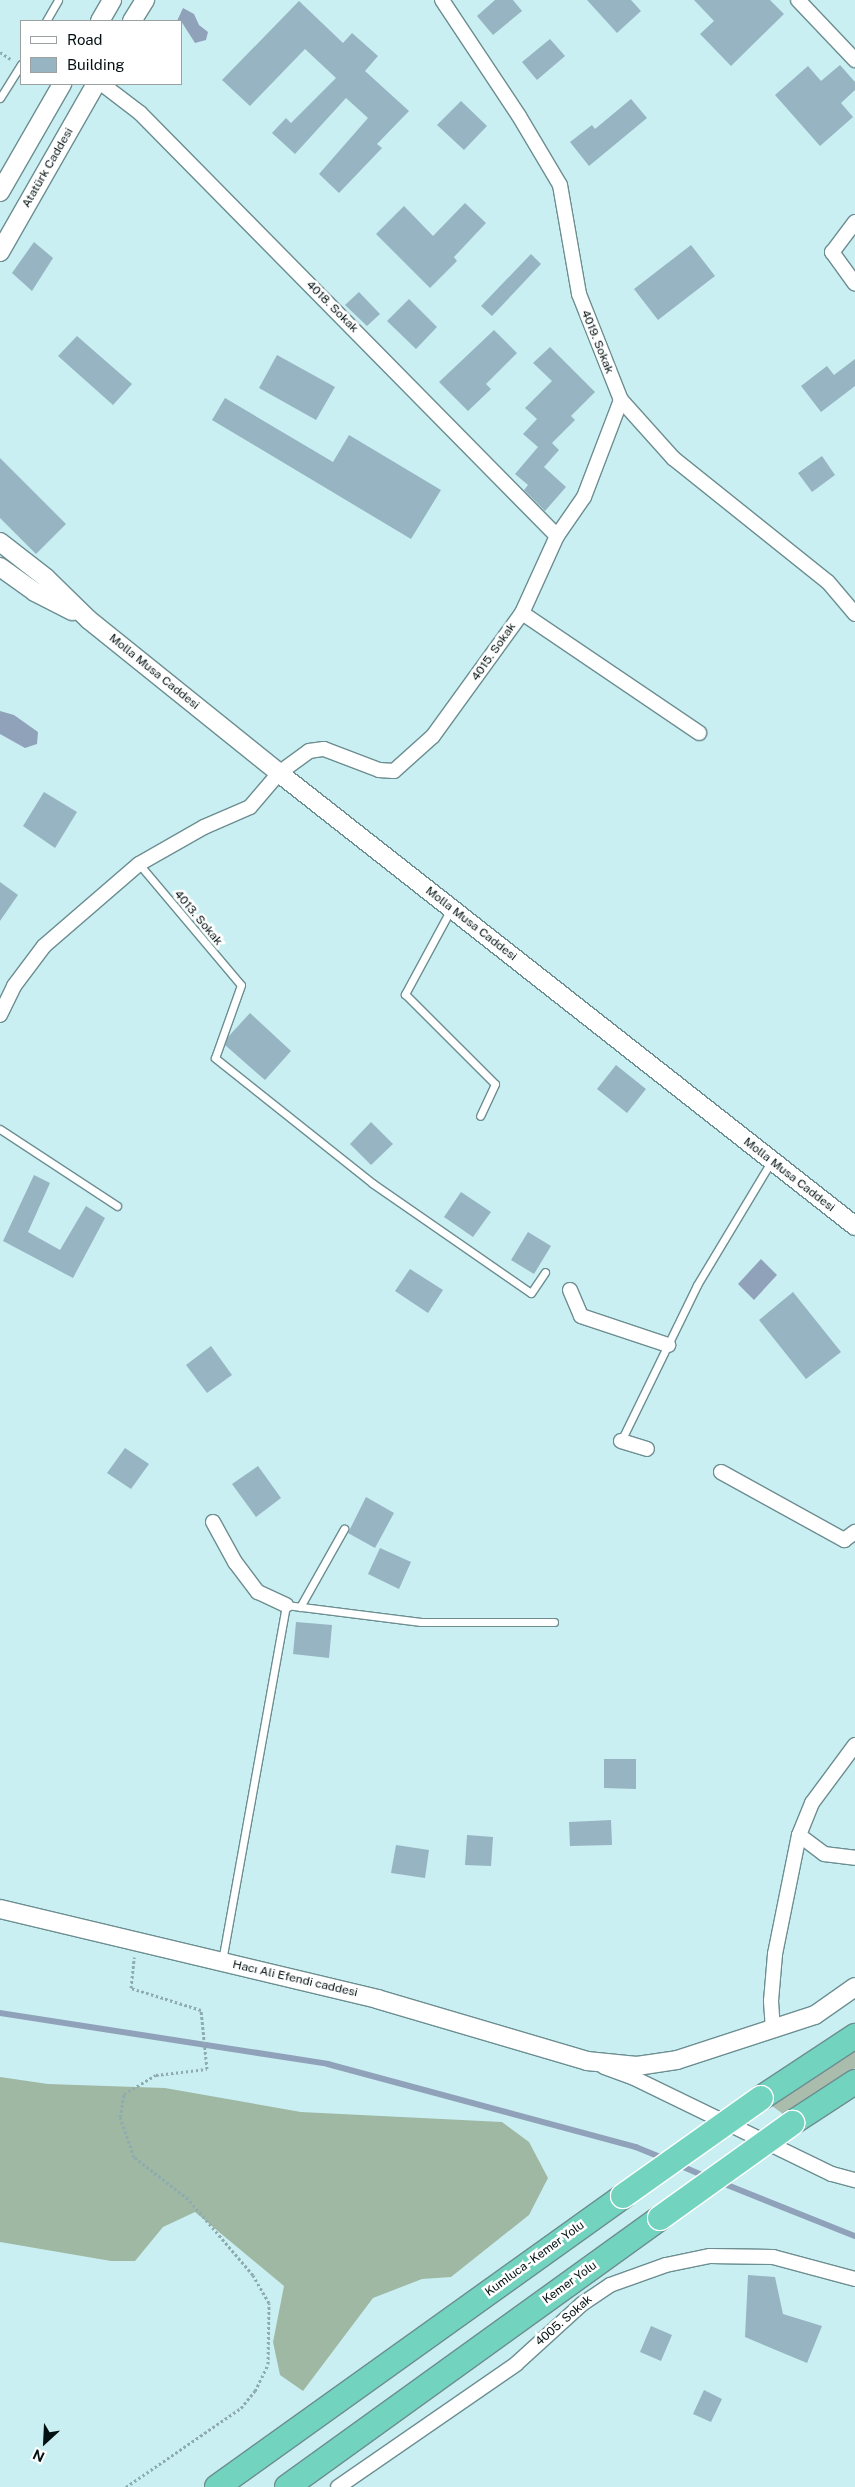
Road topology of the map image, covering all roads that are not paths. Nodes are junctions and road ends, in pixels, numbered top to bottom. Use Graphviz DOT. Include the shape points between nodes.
graph roads {
  1 [pos="58,0"];
  2 [pos="112,0"];
  3 [pos="145,0"];
  4 [pos="442,0"];
  5 [pos="798,0"];
  6 [pos="47,20"];
  7 [pos="101,20"];
  8 [pos="133,20"];
  9 [pos="855,60"];
  10 [pos="20,66"];
  11 [pos="61,85"];
  12 [pos="95,85"];
  13 [pos="103,85"];
  14 [pos="0,98"];
  15 [pos="0,192"];
  16 [pos="855,222"];
  17 [pos="0,252"];
  18 [pos="855,284"];
  19 [pos="621,400"];
  20 [pos="557,536"];
  21 [pos="0,542"];
  22 [pos="0,567"];
  23 [pos="522,613"];
  24 [pos="855,614"];
  25 [pos="89,620"];
  26 [pos="700,733"];
  27 [pos="279,773"];
  28 [pos="139,864"];
  29 [pos="451,908"];
  30 [pos="0,1015"];
  31 [pos="480,1116"];
  32 [pos="0,1129"];
  33 [pos="771,1162"];
  34 [pos="117,1206"];
  35 [pos="855,1226"];
  36 [pos="545,1272"];
  37 [pos="570,1290"];
  38 [pos="668,1345"];
  39 [pos="621,1441"];
  40 [pos="647,1449"];
  41 [pos="721,1472"];
  42 [pos="213,1522"];
  43 [pos="344,1529"];
  44 [pos="855,1532"];
  45 [pos="293,1606"];
  46 [pos="554,1622"];
  47 [pos="855,1745"];
  48 [pos="799,1835"];
  49 [pos="855,1858"];
  50 [pos="0,1909"];
  51 [pos="221,1962"];
  52 [pos="855,1987"];
  53 [pos="773,2030"];
  54 [pos="855,2036"];
  55 [pos="587,2060"];
  56 [pos="855,2082"];
  57 [pos="855,2180"];
  58 [pos="855,2279"];
  59 [pos="566,2285"];
  60 [pos="582,2304"];
  61 [pos="217,2487"];
  62 [pos="287,2487"];
  63 [pos="338,2487"];
  1 -- 6 [label="lane"];
  2 -- 7 [label="street"];
  3 -- 8 [label="street"];
  4 -- 19 [label="street, 4019. Sokak" via="519,116 560,185 579,294"];
  5 -- 9 [label="street"];
  10 -- 14 [label="lane"];
  11 -- 15 [label="street"];
  12 -- 17 [label="street, Atatürk Caddesi"];
  13 -- 20 [label="street, 4018. Sokak" via="140,113"];
  16 -- 18 [label="street" via="832,252"];
  19 -- 20 [label="street, 4015. Sokak" via="584,497"];
  19 -- 24 [label="street, 4019. Sokak" via="673,458 828,582"];
  20 -- 23 [label="street, 4015. Sokak"];
  21 -- 25 [label="street" via="46,578"];
  22 -- 25 [label="street" via="35,592"];
  23 -- 26 [label="street"];
  23 -- 27 [label="street, 4015. Sokak" via="433,736 394,771 378,770 324,749 309,751"];
  25 -- 27 [label="street, Molla Musa Caddesi"];
  27 -- 28 [label="street, 4015. Sokak" via="250,807 204,827"];
  27 -- 29 [label="street, Molla Musa Caddesi"];
  28 -- 30 [label="street, 4015. Sokak" via="44,946 14,986"];
  28 -- 36 [label="lane, 4013. Sokak" via="241,985 215,1058 372,1183 531,1292"];
  29 -- 31 [label="lane" via="405,994 495,1084"];
  29 -- 33 [label="street, Molla Musa Caddesi"];
  32 -- 34 [label="lane"];
  33 -- 35 [label="street, Molla Musa Caddesi"];
  33 -- 38 [label="lane" via="697,1285"];
  37 -- 38 [label="street" via="581,1316"];
  38 -- 39 [label="lane"];
  39 -- 40 [label="street"];
  41 -- 44 [label="street" via="844,1540"];
  42 -- 45 [label="street" via="235,1562 258,1592"];
  43 -- 45 [label="lane"];
  45 -- 46 [label="lane" via="421,1622"];
  45 -- 51 [label="lane"];
  47 -- 48 [label="street" via="812,1802"];
  48 -- 49 [label="street" via="824,1854"];
  48 -- 53 [label="street" via="775,1954 771,2001"];
  50 -- 51 [label="street, Hacı Ali Efendi caddesi"];
  51 -- 55 [label="street, Hacı Ali Efendi caddesi" via="377,1999"];
  52 -- 53 [label="street, Hacı Ali Efendi caddesi" via="815,2016"];
  53 -- 55 [label="street, Hacı Ali Efendi caddesi" via="677,2060 637,2066"];
  54 -- 61 [label="highway, Kumluca - Kemer Yolu, bridge" via="761,2098"];
  55 -- 57 [label="street" via="634,2078 832,2174"];
  56 -- 59 [label="highway, Kemer Yolu, bridge" via="792,2123"];
  58 -- 60 [label="street, 4005. Sokak" via="773,2257 710,2256 666,2265 610,2285"];
  59 -- 60 [label="street"];
  59 -- 62 [label="highway, Kemer Yolu"];
  60 -- 63 [label="street, 4005. Sokak" via="516,2364"];
}
